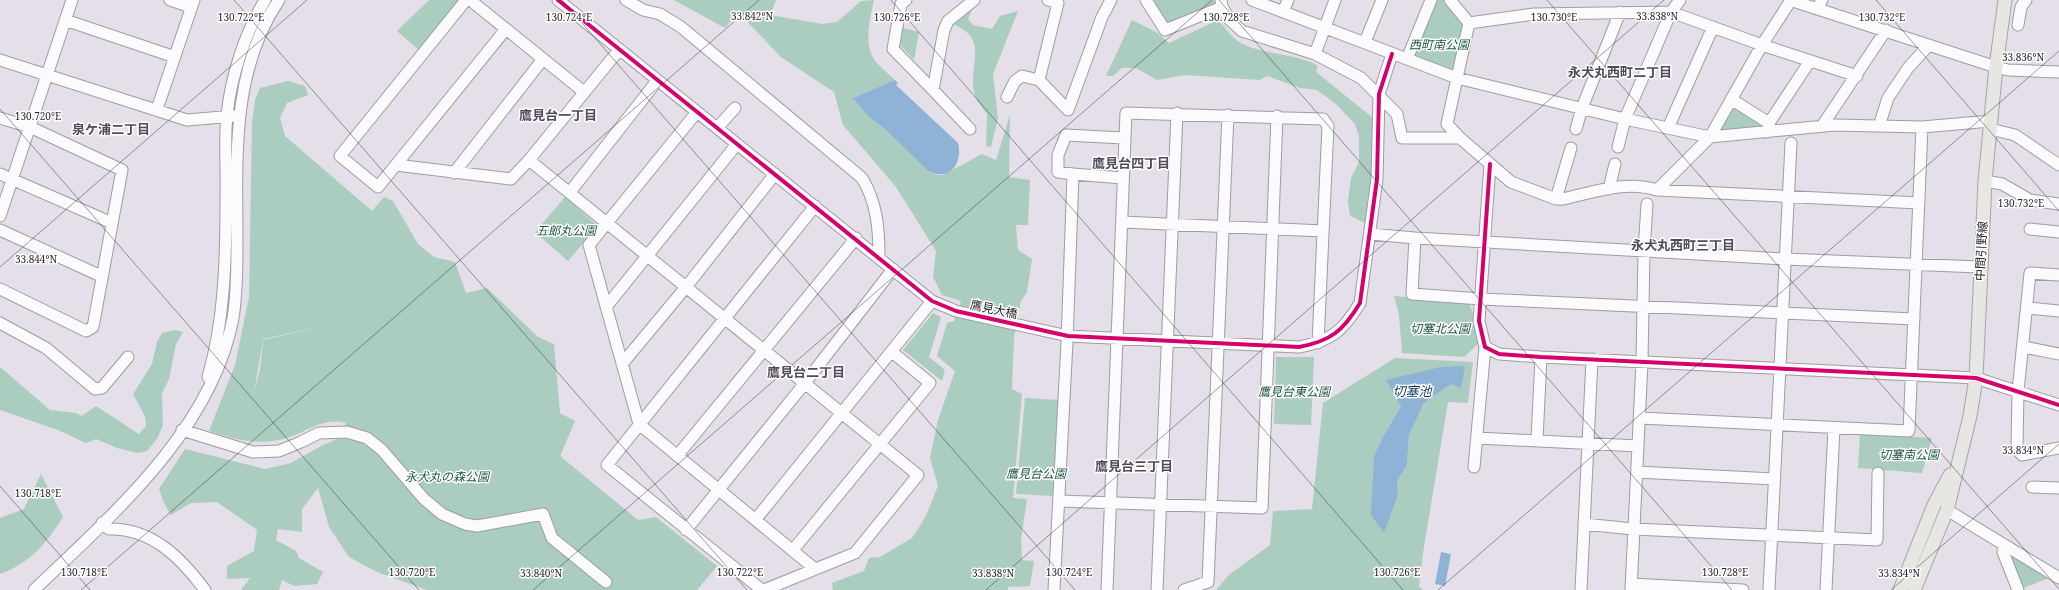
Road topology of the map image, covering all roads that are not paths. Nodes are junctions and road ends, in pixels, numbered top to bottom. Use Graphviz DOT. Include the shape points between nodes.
graph roads {
  1 [pos="72,0"];
  2 [pos="170,0"];
  3 [pos="265,0"];
  4 [pos="279,0"];
  5 [pos="466,0"];
  6 [pos="470,0"];
  7 [pos="558,0"];
  8 [pos="906,0"];
  9 [pos="974,0"];
  10 [pos="1048,0"];
  11 [pos="1111,0"];
  12 [pos="1146,0"];
  13 [pos="1252,0"];
  14 [pos="1288,0"];
  15 [pos="1335,0"];
  16 [pos="1382,0"];
  17 [pos="1431,0"];
  18 [pos="1450,0"];
  19 [pos="1680,0"];
  20 [pos="1791,0"];
  21 [pos="2005,0"];
  22 [pos="2026,0"];
  23 [pos="629,1"];
  24 [pos="1222,3"];
  25 [pos="193,4"];
  26 [pos="1820,4"];
  27 [pos="1283,12"];
  28 [pos="1620,12"];
  29 [pos="1672,12"];
  30 [pos="65,20"];
  31 [pos="1469,23"];
  32 [pos="2018,25"];
  33 [pos="1325,27"];
  34 [pos="1713,27"];
  35 [pos="506,29"];
  36 [pos="1886,30"];
  37 [pos="1365,42"];
  38 [pos="1762,45"];
  39 [pos="1928,46"];
  40 [pos="619,50"];
  41 [pos="1315,54"];
  42 [pos="1392,54"];
  43 [pos="175,57"];
  44 [pos="543,59"];
  45 [pos="1407,59"];
  46 [pos="0,60"];
  47 [pos="1810,61"];
  48 [pos="1996,67"];
  49 [pos="2059,72"];
  50 [pos="46,76"];
  51 [pos="1857,76"];
  52 [pos="1457,78"];
  53 [pos="1039,80"];
  54 [pos="657,81"];
  55 [pos="933,90"];
  56 [pos="584,92"];
  57 [pos="1379,94"];
  58 [pos="1007,97"];
  59 [pos="1731,99"];
  60 [pos="735,108"];
  61 [pos="1582,108"];
  62 [pos="157,109"];
  63 [pos="697,112"];
  64 [pos="1177,113"];
  65 [pos="227,115"];
  66 [pos="1228,115"];
  67 [pos="239,116"];
  68 [pos="1277,116"];
  69 [pos="0,118"];
  70 [pos="1625,119"];
  71 [pos="1991,125"];
  72 [pos="1822,126"];
  73 [pos="1879,126"];
  74 [pos="30,127"];
  75 [pos="1922,127"];
  76 [pos="717,128"];
  77 [pos="1668,128"];
  78 [pos="1768,128"];
  79 [pos="970,129"];
  80 [pos="1576,129"];
  81 [pos="1710,137"];
  82 [pos="1123,138"];
  83 [pos="1460,138"];
  84 [pos="1791,143"];
  85 [pos="737,144"];
  86 [pos="1618,147"];
  87 [pos="1570,148"];
  88 [pos="530,160"];
  89 [pos="1490,164"];
  90 [pos="1614,164"];
  91 [pos="396,165"];
  92 [pos="2059,165"];
  93 [pos="454,173"];
  94 [pos="0,174"];
  95 [pos="775,174"];
  96 [pos="1073,174"];
  97 [pos="12,178"];
  98 [pos="1123,178"];
  99 [pos="1985,181"];
  100 [pos="1609,189"];
  101 [pos="1657,190"];
  102 [pos="570,192"];
  103 [pos="1788,195"];
  104 [pos="1556,199"];
  105 [pos="1919,203"];
  106 [pos="1647,204"];
  107 [pos="2059,204"];
  108 [pos="815,206"];
  109 [pos="0,216"];
  110 [pos="1122,222"];
  111 [pos="112,223"];
  112 [pos="608,223"];
  113 [pos="1172,224"];
  114 [pos="1222,227"];
  115 [pos="2030,229"];
  116 [pos="0,230"];
  117 [pos="1273,230"];
  118 [pos="1323,231"];
  119 [pos="2059,232"];
  120 [pos="1370,234"];
  121 [pos="856,238"];
  122 [pos="1415,238"];
  123 [pos="1485,242"];
  124 [pos="1644,251"];
  125 [pos="648,256"];
  126 [pos="879,257"];
  127 [pos="1785,259"];
  128 [pos="1916,264"];
  129 [pos="1979,267"];
  130 [pos="893,269"];
  131 [pos="2059,275"];
  132 [pos="101,276"];
  133 [pos="686,287"];
  134 [pos="0,289"];
  135 [pos="1481,299"];
  136 [pos="932,301"];
  137 [pos="1643,306"];
  138 [pos="606,307"];
  139 [pos="2028,308"];
  140 [pos="2059,311"];
  141 [pos="1782,314"];
  142 [pos="726,319"];
  143 [pos="1914,319"];
  144 [pos="0,323"];
  145 [pos="1068,336"];
  146 [pos="1118,339"];
  147 [pos="1168,342"];
  148 [pos="1318,343"];
  149 [pos="1218,344"];
  150 [pos="1269,346"];
  151 [pos="1485,347"];
  152 [pos="2024,347"];
  153 [pos="764,350"];
  154 [pos="892,352"];
  155 [pos="2059,354"];
  156 [pos="128,357"];
  157 [pos="1541,357"];
  158 [pos="1592,359"];
  159 [pos="1642,362"];
  160 [pos="622,364"];
  161 [pos="1779,368"];
  162 [pos="1911,375"];
  163 [pos="1976,378"];
  164 [pos="805,383"];
  165 [pos="2018,391"];
  166 [pos="2059,405"];
  167 [pos="193,413"];
  168 [pos="842,414"];
  169 [pos="1640,418"];
  170 [pos="639,424"];
  171 [pos="1777,426"];
  172 [pos="1834,428"];
  173 [pos="182,430"];
  174 [pos="1477,438"];
  175 [pos="1537,440"];
  176 [pos="1589,443"];
  177 [pos="881,445"];
  178 [pos="1638,446"];
  179 [pos="2059,448"];
  180 [pos="1961,454"];
  181 [pos="677,456"];
  182 [pos="1474,467"];
  183 [pos="1637,472"];
  184 [pos="1878,473"];
  185 [pos="1774,479"];
  186 [pos="2032,487"];
  187 [pos="2059,487"];
  188 [pos="719,489"];
  189 [pos="1060,501"];
  190 [pos="1111,503"];
  191 [pos="1160,505"];
  192 [pos="1211,507"];
  193 [pos="1947,510"];
  194 [pos="756,519"];
  195 [pos="102,523"];
  196 [pos="1584,524"];
  197 [pos="1633,529"];
  198 [pos="686,530"];
  199 [pos="1771,535"];
  200 [pos="1828,537"];
  201 [pos="2005,545"];
  202 [pos="792,550"];
  203 [pos="815,568"];
  204 [pos="2059,578"];
  205 [pos="606,582"];
  206 [pos="1631,587"];
  207 [pos="34,590"];
  208 [pos="205,590"];
  209 [pos="763,590"];
  210 [pos="1054,590"];
  211 [pos="1107,590"];
  212 [pos="1157,590"];
  213 [pos="1184,590"];
  214 [pos="1581,590"];
  215 [pos="1743,590"];
  216 [pos="1769,590"];
  217 [pos="1826,590"];
  218 [pos="1900,590"];
  219 [pos="1914,590"];
  220 [pos="2018,590"];
  1 -- 30 [label="street"];
  2 -- 25 [label="street"];
  3 -- 65 [label="street" via="239,59"];
  4 -- 67 [label="street" via="262,30 252,55"];
  5 -- 91 [label="street" via="340,156 378,187"];
  6 -- 35 [label="street"];
  7 -- 40 [label="street, 鷹見大橋"];
  8 -- 55 [label="street" via="902,4 894,49"];
  9 -- 55 [label="street" via="948,21"];
  10 -- 53 [label="street" via="1058,3"];
  11 -- 53 [label="street" via="1102,17 1068,110"];
  12 -- 24 [label="street" via="1166,30"];
  13 -- 27 [label="street"];
  14 -- 27 [label="street"];
  15 -- 33 [label="street"];
  16 -- 37 [label="street"];
  17 -- 45 [label="street"];
  18 -- 31 [label="street"];
  19 -- 29 [label="street"];
  20 -- 26 [label="street"];
  20 -- 38 [label="street"];
  21 -- 48 [label="main road, 中間引野線"];
  22 -- 32 [label="street" via="2021,7"];
  23 -- 126 [label="street" via="643,10 660,14 680,27 862,178 871,193 877,214"];
  24 -- 41 [label="street" via="1230,20 1242,31"];
  25 -- 43 [label="street"];
  26 -- 36 [label="street"];
  27 -- 33 [label="street"];
  28 -- 29 [label="street"];
  28 -- 31 [label="street" via="1534,14"];
  28 -- 61 [label="street"];
  29 -- 34 [label="street"];
  29 -- 70 [label="street"];
  30 -- 43 [label="street"];
  30 -- 50 [label="street"];
  31 -- 52 [label="street"];
  33 -- 37 [label="street"];
  33 -- 41 [label="street"];
  34 -- 38 [label="street"];
  34 -- 77 [label="street"];
  35 -- 44 [label="street"];
  35 -- 91 [label="street"];
  36 -- 39 [label="street"];
  36 -- 51 [label="street"];
  37 -- 42 [label="street"];
  38 -- 47 [label="street"];
  38 -- 59 [label="street"];
  39 -- 48 [label="street"];
  39 -- 73 [label="street" via="1908,68 1888,98"];
  40 -- 54 [label="street, 鷹見大橋"];
  40 -- 56 [label="street"];
  41 -- 57 [label="street" via="1361,78"];
  42 -- 45 [label="street"];
  42 -- 57 [label="street, 鷹見大橋"];
  43 -- 62 [label="street"];
  44 -- 56 [label="street"];
  44 -- 93 [label="street"];
  45 -- 52 [label="street"];
  46 -- 50 [label="street"];
  47 -- 51 [label="street"];
  47 -- 78 [label="street"];
  48 -- 49 [label="street" via="2008,70"];
  48 -- 71 [label="main road, 中間引野線"];
  50 -- 62 [label="street"];
  50 -- 74 [label="street"];
  51 -- 72 [label="street"];
  52 -- 61 [label="street"];
  52 -- 83 [label="street" via="1446,124"];
  53 -- 58 [label="street" via="1022,76 1015,81"];
  54 -- 63 [label="street, 鷹見大橋"];
  54 -- 102 [label="street"];
  55 -- 79 [label="street"];
  56 -- 88 [label="street"];
  57 -- 83 [label="street" via="1397,114 1402,138"];
  57 -- 120 [label="street, 鷹見大橋" via="1377,179"];
  59 -- 78 [label="street"];
  59 -- 81 [label="street"];
  60 -- 76 [label="street"];
  61 -- 70 [label="street"];
  61 -- 80 [label="street"];
  62 -- 65 [label="street" via="187,120"];
  63 -- 76 [label="street, 鷹見大橋"];
  63 -- 112 [label="street"];
  64 -- 66 [label="street"];
  64 -- 82 [label="street" via="1126,113"];
  64 -- 113 [label="street"];
  65 -- 67 [label="street"];
  65 -- 167 [label="street" via="221,318 208,376"];
  66 -- 68 [label="street"];
  66 -- 114 [label="street"];
  67 -- 167 [label="street" via="237,262 233,317 220,363"];
  68 -- 117 [label="street"];
  68 -- 118 [label="street" via="1323,119 1328,126"];
  69 -- 74 [label="street"];
  70 -- 77 [label="street"];
  70 -- 86 [label="street"];
  71 -- 75 [label="street"];
  71 -- 92 [label="street" via="2015,135"];
  71 -- 99 [label="main road, 中間引野線"];
  72 -- 73 [label="street"];
  72 -- 78 [label="street"];
  73 -- 75 [label="street"];
  74 -- 97 [label="street"];
  74 -- 111 [label="street" via="122,170"];
  75 -- 105 [label="street"];
  76 -- 85 [label="street, 鷹見大橋"];
  77 -- 81 [label="street"];
  78 -- 81 [label="street"];
  81 -- 101 [label="street"];
  82 -- 96 [label="street" via="1066,135 1058,155 1058,172"];
  82 -- 98 [label="street"];
  83 -- 89 [label="street"];
  84 -- 103 [label="street"];
  85 -- 95 [label="street, 鷹見大橋"];
  85 -- 125 [label="street"];
  87 -- 104 [label="street"];
  88 -- 93 [label="street" via="511,179"];
  88 -- 102 [label="street"];
  89 -- 104 [label="street" via="1511,182"];
  89 -- 123 [label="street"];
  90 -- 100 [label="street"];
  91 -- 93 [label="street"];
  94 -- 97 [label="street"];
  95 -- 108 [label="street, 鷹見大橋"];
  95 -- 133 [label="street"];
  96 -- 98 [label="street"];
  96 -- 145 [label="street"];
  97 -- 109 [label="street"];
  97 -- 111 [label="street"];
  98 -- 110 [label="street"];
  99 -- 107 [label="street" via="2002,184 2030,200"];
  99 -- 129 [label="main road, 中間引野線"];
  100 -- 101 [label="street" via="1623,186"];
  100 -- 104 [label="street"];
  101 -- 103 [label="street"];
  102 -- 112 [label="street"];
  103 -- 105 [label="street"];
  103 -- 127 [label="street"];
  105 -- 128 [label="street"];
  106 -- 124 [label="street"];
  108 -- 121 [label="street, 鷹見大橋"];
  108 -- 142 [label="street"];
  110 -- 113 [label="street"];
  110 -- 146 [label="street"];
  111 -- 132 [label="street"];
  112 -- 125 [label="street"];
  112 -- 138 [label="street" via="589,245"];
  113 -- 114 [label="street"];
  113 -- 147 [label="street"];
  114 -- 117 [label="street"];
  114 -- 149 [label="street"];
  115 -- 119 [label="street"];
  116 -- 132 [label="street"];
  117 -- 118 [label="street"];
  117 -- 150 [label="street"];
  118 -- 148 [label="street"];
  120 -- 122 [label="street"];
  120 -- 148 [label="street, 鷹見大橋" via="1360,303 1338,333"];
  121 -- 126 [label="street, 鷹見大橋"];
  121 -- 153 [label="street"];
  122 -- 123 [label="street"];
  122 -- 135 [label="street" via="1412,294"];
  123 -- 124 [label="street"];
  123 -- 135 [label="street"];
  124 -- 127 [label="street"];
  124 -- 137 [label="street"];
  125 -- 133 [label="street"];
  125 -- 138 [label="street"];
  126 -- 130 [label="street, 鷹見大橋"];
  127 -- 128 [label="street"];
  127 -- 141 [label="street"];
  128 -- 129 [label="street"];
  128 -- 143 [label="street"];
  129 -- 163 [label="main road, 中間引野線"];
  130 -- 136 [label="street, 鷹見大橋"];
  130 -- 164 [label="street"];
  131 -- 139 [label="street" via="2030,273"];
  132 -- 134 [label="street" via="92,327 86,331"];
  133 -- 142 [label="street"];
  133 -- 160 [label="street"];
  135 -- 137 [label="street"];
  135 -- 151 [label="street" via="1479,321"];
  136 -- 145 [label="street, 鷹見大橋" via="956,311"];
  136 -- 154 [label="street"];
  137 -- 141 [label="street"];
  137 -- 159 [label="street"];
  138 -- 160 [label="street"];
  139 -- 140 [label="street"];
  139 -- 152 [label="street"];
  141 -- 143 [label="street"];
  141 -- 161 [label="street"];
  142 -- 153 [label="street"];
  142 -- 170 [label="street"];
  143 -- 162 [label="street"];
  144 -- 156 [label="street" via="46,348 95,389 102,388"];
  145 -- 146 [label="street, 鷹見大橋"];
  145 -- 189 [label="street"];
  146 -- 147 [label="street, 鷹見大橋"];
  146 -- 190 [label="street"];
  147 -- 149 [label="street, 鷹見大橋"];
  147 -- 191 [label="street"];
  148 -- 150 [label="street, 鷹見大橋" via="1299,347"];
  149 -- 150 [label="street, 鷹見大橋"];
  149 -- 192 [label="street"];
  150 -- 192 [label="street" via="1262,508"];
  151 -- 157 [label="street" via="1499,354"];
  151 -- 174 [label="street"];
  152 -- 155 [label="street"];
  152 -- 165 [label="street"];
  153 -- 164 [label="street"];
  153 -- 181 [label="street"];
  154 -- 168 [label="street"];
  154 -- 177 [label="street" via="930,382"];
  157 -- 158 [label="street"];
  157 -- 175 [label="street"];
  158 -- 159 [label="street"];
  158 -- 176 [label="street"];
  159 -- 161 [label="street"];
  159 -- 169 [label="street"];
  160 -- 170 [label="street"];
  161 -- 162 [label="street"];
  161 -- 171 [label="street"];
  162 -- 163 [label="street"];
  162 -- 172 [label="street" via="1909,431"];
  163 -- 165 [label="street"];
  163 -- 180 [label="main road, 中間引野線"];
  164 -- 168 [label="street"];
  164 -- 188 [label="street"];
  165 -- 166 [label="street"];
  165 -- 179 [label="street" via="2016,449 2022,455"];
  167 -- 173 [label="street"];
  168 -- 177 [label="street"];
  168 -- 194 [label="street"];
  169 -- 171 [label="street"];
  169 -- 178 [label="street"];
  170 -- 181 [label="street"];
  170 -- 198 [label="street" via="608,465"];
  171 -- 172 [label="street"];
  171 -- 185 [label="street"];
  172 -- 200 [label="street"];
  173 -- 195 [label="street" via="158,464"];
  173 -- 205 [label="street" via="253,452 278,450 319,433 347,432 367,438 382,450 424,499 442,514 477,526 543,514 552,538"];
  174 -- 175 [label="street"];
  174 -- 182 [label="street"];
  175 -- 176 [label="street"];
  176 -- 178 [label="street"];
  176 -- 196 [label="street"];
  177 -- 202 [label="street"];
  177 -- 203 [label="street" via="918,475 855,554"];
  178 -- 183 [label="street"];
  180 -- 193 [label="main road, 中間引野線"];
  180 -- 218 [label="main road, 中間引野線" via="1934,505"];
  181 -- 188 [label="street"];
  183 -- 185 [label="street"];
  183 -- 197 [label="street"];
  184 -- 200 [label="street" via="1877,540"];
  185 -- 199 [label="street"];
  186 -- 187 [label="street"];
  188 -- 194 [label="street"];
  188 -- 198 [label="street"];
  189 -- 190 [label="street"];
  189 -- 210 [label="street"];
  190 -- 191 [label="street"];
  190 -- 211 [label="street"];
  191 -- 192 [label="street"];
  191 -- 212 [label="street"];
  192 -- 213 [label="street" via="1208,582"];
  193 -- 201 [label="street"];
  193 -- 219 [label="main road, 中間引野線"];
  194 -- 202 [label="street"];
  195 -- 207 [label="street"];
  195 -- 208 [label="street" via="109,529 123,529 152,538 177,558"];
  196 -- 197 [label="street"];
  196 -- 214 [label="street"];
  197 -- 199 [label="street"];
  197 -- 206 [label="street"];
  198 -- 209 [label="street"];
  199 -- 200 [label="street"];
  199 -- 216 [label="street"];
  200 -- 217 [label="street"];
  201 -- 204 [label="street"];
  201 -- 220 [label="street" via="2003,552"];
  202 -- 203 [label="street"];
  203 -- 209 [label="street"];
  206 -- 215 [label="street"];
}
